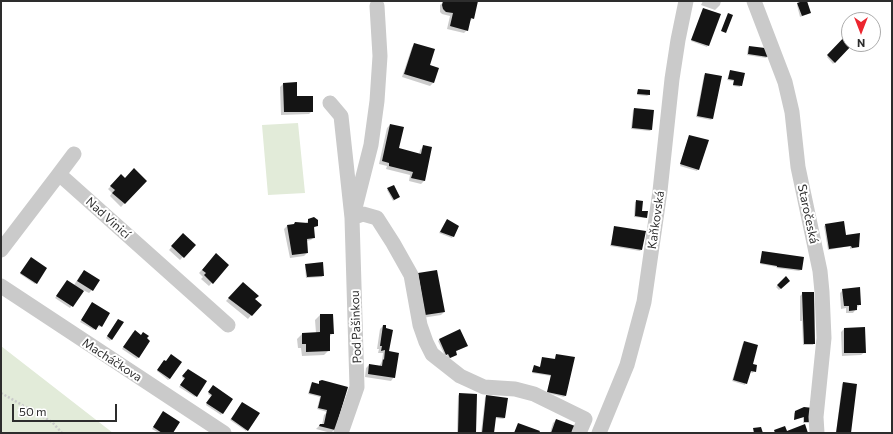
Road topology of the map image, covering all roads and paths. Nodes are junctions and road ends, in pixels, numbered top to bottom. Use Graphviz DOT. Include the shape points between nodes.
graph roads {
  1 [pos="686,1"];
  2 [pos="754,1"];
  3 [pos="377,6"];
  4 [pos="330,103"];
  5 [pos="74,154"];
  6 [pos="59,174"];
  7 [pos="352,218"];
  8 [pos="1,250"];
  9 [pos="1,286"];
  10 [pos="228,325"];
  11 [pos="1,393"];
  12 [pos="62,433"];
  13 [pos="224,433"];
  14 [pos="341,433"];
  15 [pos="579,433"];
  16 [pos="599,433"];
  17 [pos="817,433"];
  1 -- 16 [label="street, Kaňkovská" via="672,78 660,191 644,302 627,365"];
  2 -- 17 [label="street, Staročeská" via="785,82 792,112 798,167 820,271 824,338 816,417"];
  3 -- 7 [label="street, Pod Pašinkou" via="380,56 377,101 371,146"];
  4 -- 7 [label="street, Pod Pašinkou" via="341,116"];
  5 -- 6 [label="street"];
  6 -- 8 [label="street"];
  6 -- 10 [label="street, Nad Vinicí"];
  7 -- 14 [label="street, Pod Pašinkou" via="357,387"];
  7 -- 15 [label="street" via="363,214 377,218 393,243 411,275 420,325 432,354 460,376 484,387 515,389 534,394 585,419"];
  9 -- 13 [label="street, Macháčkova"];
  11 -- 12 [label="path" via="52,422"];
}
